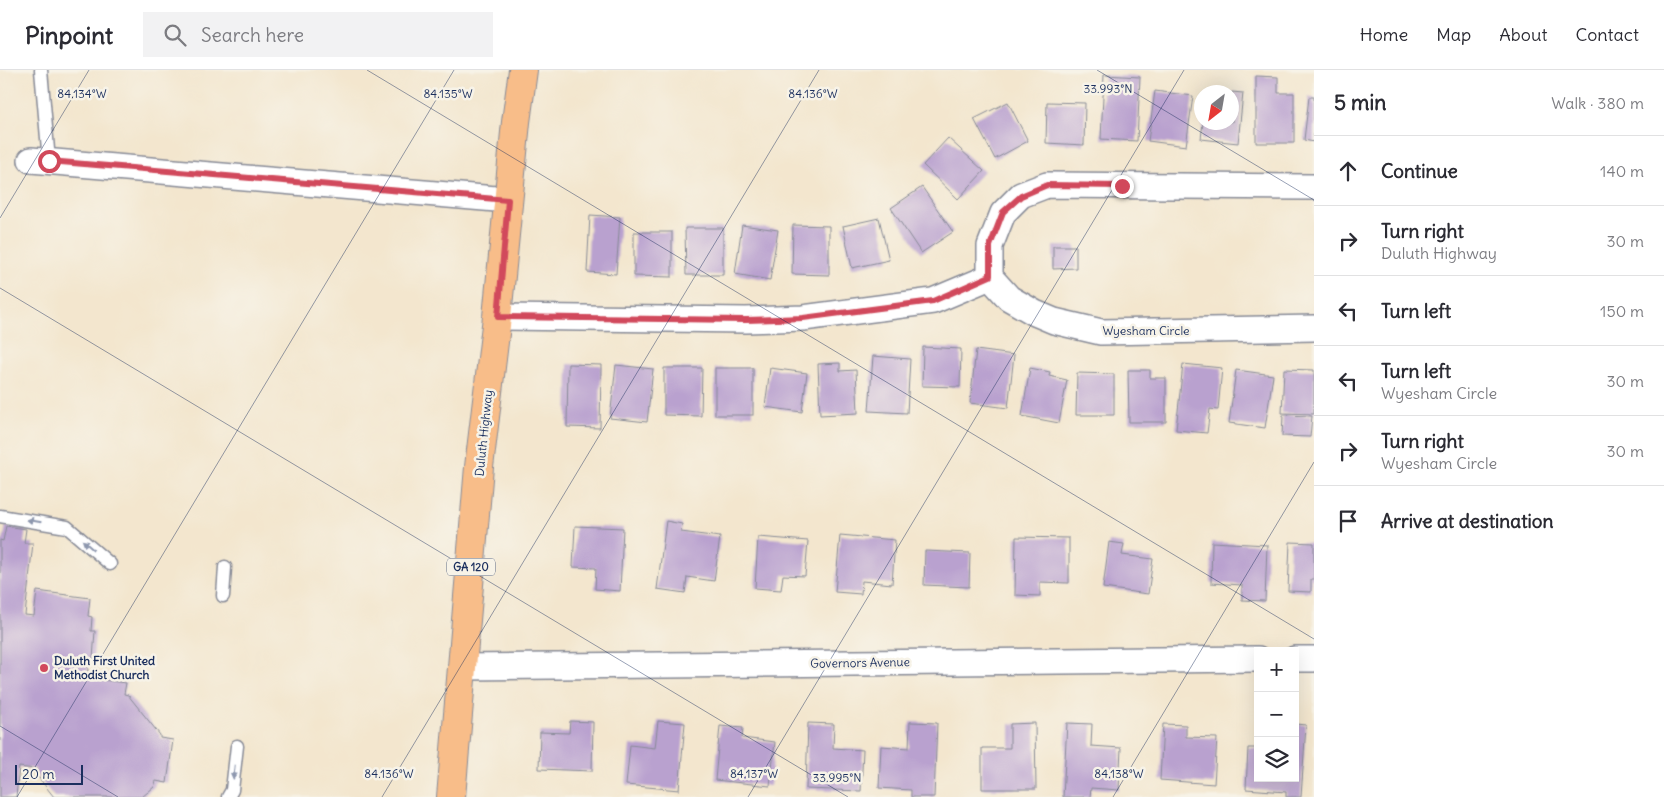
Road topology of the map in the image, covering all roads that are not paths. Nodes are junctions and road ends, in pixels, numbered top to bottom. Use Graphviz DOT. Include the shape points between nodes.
graph roads {
  1 [pos="41,70"];
  2 [pos="523,70"];
  3 [pos="40,160"];
  4 [pos="1314,187"];
  5 [pos="508,200"];
  6 [pos="990,276"];
  7 [pos="498,317"];
  8 [pos="1314,328"];
  9 [pos="0,516"];
  10 [pos="110,564"];
  11 [pos="225,567"];
  12 [pos="223,596"];
  13 [pos="1254,659"];
  14 [pos="1299,659"];
  15 [pos="1314,659"];
  16 [pos="462,667"];
  17 [pos="237,746"];
  18 [pos="228,797"];
  19 [pos="451,797"];
  1 -- 3 [label="lane"];
  2 -- 5 [label="main road, Duluth Highway / GA 120"];
  3 -- 5 [label="street"];
  4 -- 6 [label="street" via="1047,185 1021,196 1003,212 990,246"];
  5 -- 7 [label="main road, Duluth Highway / GA 120"];
  6 -- 7 [label="street" via="933,301 803,318"];
  6 -- 8 [label="street, Wyesham Circle" via="1009,298 1035,313 1101,332"];
  7 -- 16 [label="main road, Duluth Highway / GA 120" via="479,467"];
  10 -- 9 [label="lane, one-way" via="67,527"];
  11 -- 12 [label="lane"];
  13 -- 16 [label="street, Governors Avenue"];
  14 -- 15 [label="street"];
  16 -- 19 [label="main road, Duluth Highway / GA 120"];
  17 -- 18 [label="lane, one-way" via="232,790"];
}
